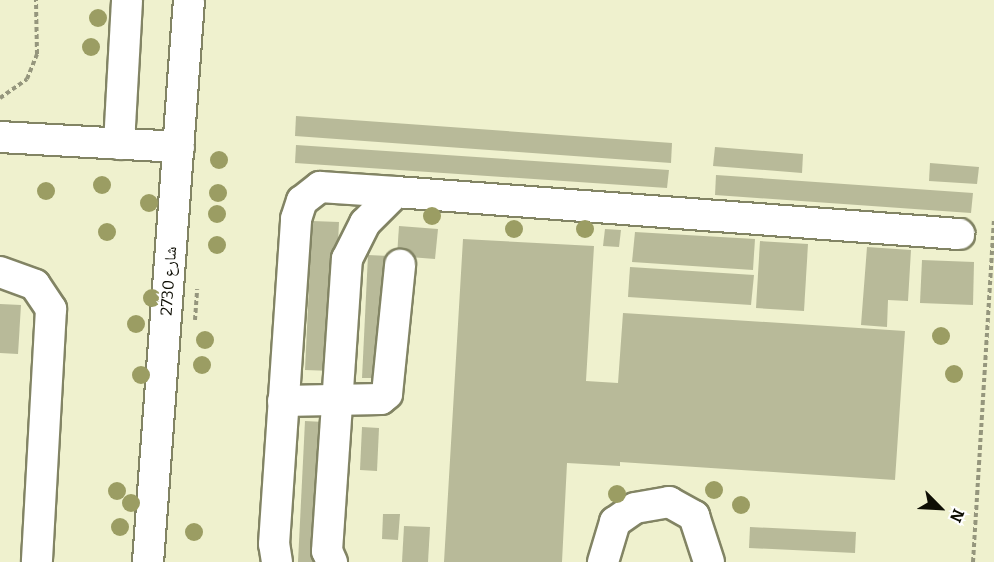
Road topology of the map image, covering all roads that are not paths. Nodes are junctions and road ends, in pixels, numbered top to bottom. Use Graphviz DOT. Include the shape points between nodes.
graph roads {
  1 [pos="127,0"];
  2 [pos="189,0"];
  3 [pos="0,136"];
  4 [pos="119,144"];
  5 [pos="179,147"];
  6 [pos="396,192"];
  7 [pos="960,234"];
  8 [pos="400,266"];
  9 [pos="0,272"];
  10 [pos="283,401"];
  11 [pos="338,402"];
  12 [pos="37,562"];
  13 [pos="148,562"];
  14 [pos="277,562"];
  15 [pos="332,562"];
  16 [pos="603,562"];
  17 [pos="709,562"];
  1 -- 4 [label="street"];
  2 -- 5 [label="street, شارع 2730"];
  3 -- 4 [label="street"];
  4 -- 5 [label="street"];
  5 -- 13 [label="street, شارع 2730"];
  6 -- 7 [label="street"];
  6 -- 10 [label="street" via="320,187 302,201 296,219"];
  6 -- 11 [label="street" via="365,223 347,259"];
  8 -- 11 [label="street" via="391,386 381,399"];
  9 -- 12 [label="street" via="35,285 51,309"];
  10 -- 11 [label="street"];
  10 -- 14 [label="street" via="274,544"];
  11 -- 15 [label="street" via="327,551"];
  16 -- 17 [label="street" via="615,522 635,508 669,502 694,516"];
}
